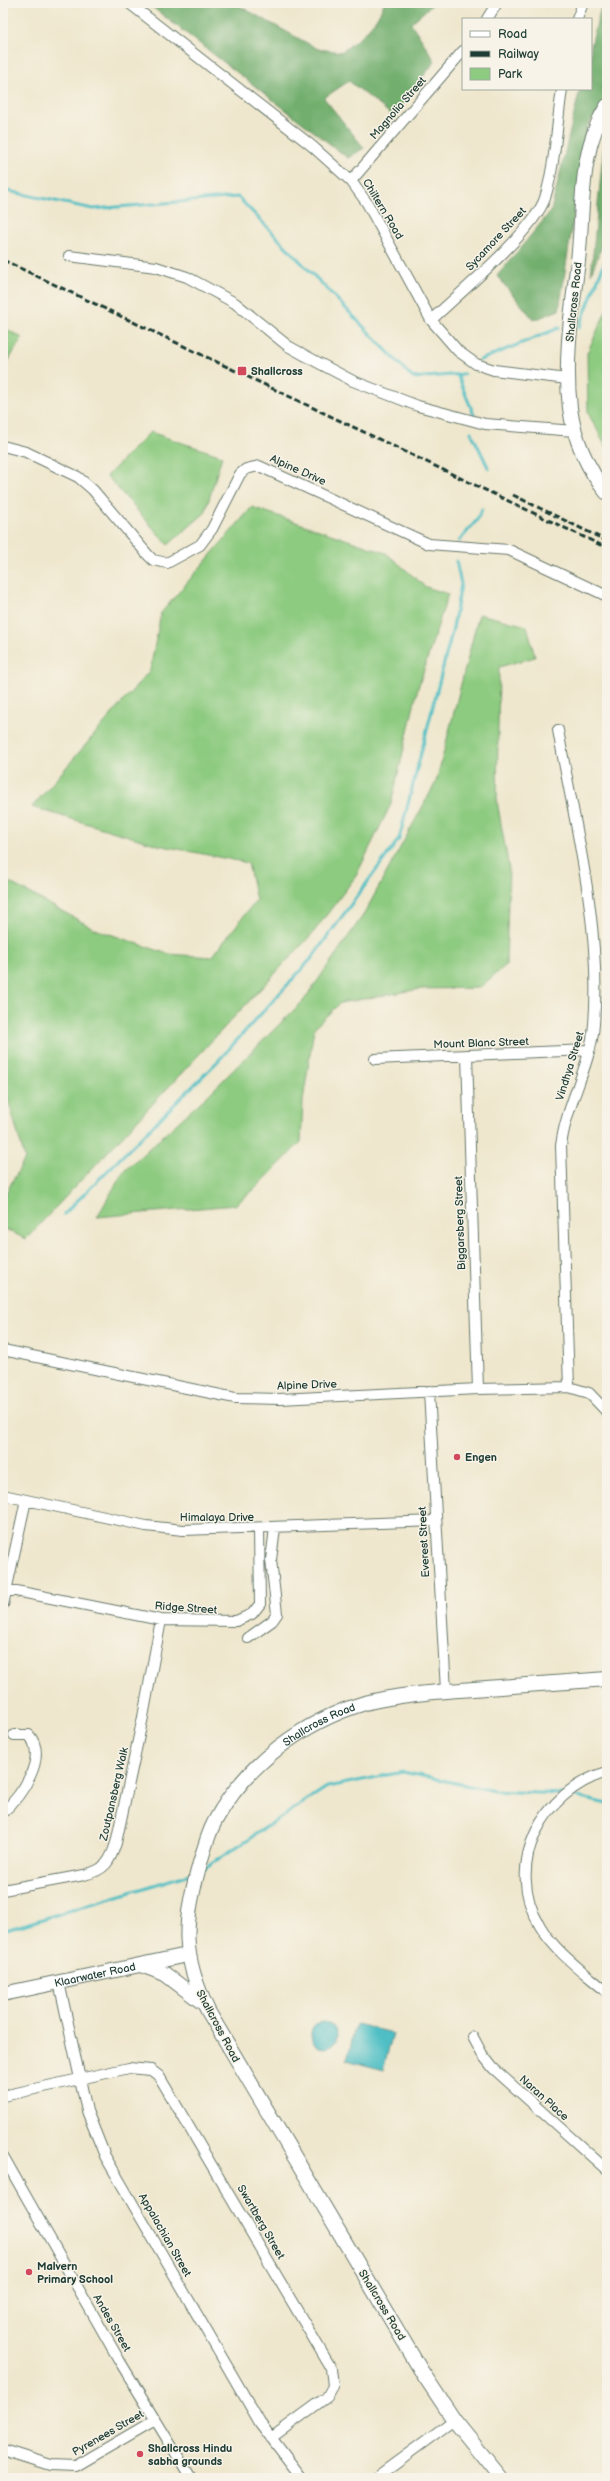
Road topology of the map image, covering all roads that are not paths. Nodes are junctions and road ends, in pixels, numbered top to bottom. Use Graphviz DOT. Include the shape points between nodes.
graph roads {
  1 [pos="129,3"];
  2 [pos="497,3"];
  3 [pos="583,3"];
  4 [pos="488,18"];
  5 [pos="577,18"];
  6 [pos="462,52"];
  7 [pos="562,90"];
  8 [pos="607,106"];
  9 [pos="351,181"];
  10 [pos="69,256"];
  11 [pos="431,320"];
  12 [pos="568,379"];
  13 [pos="575,431"];
  14 [pos="3,446"];
  15 [pos="607,494"];
  16 [pos="607,596"];
  17 [pos="558,730"];
  18 [pos="589,1050"];
  19 [pos="467,1056"];
  20 [pos="375,1059"];
  21 [pos="3,1350"];
  22 [pos="569,1387"];
  23 [pos="478,1389"];
  24 [pos="429,1391"];
  25 [pos="607,1412"];
  26 [pos="3,1495"];
  27 [pos="26,1500"];
  28 [pos="435,1521"];
  29 [pos="275,1528"];
  30 [pos="259,1529"];
  31 [pos="6,1589"];
  32 [pos="3,1605"];
  33 [pos="161,1620"];
  34 [pos="248,1638"];
  35 [pos="607,1679"];
  36 [pos="446,1691"];
  37 [pos="14,1735"];
  38 [pos="607,1772"];
  39 [pos="3,1812"];
  40 [pos="3,1890"];
  41 [pos="187,1955"];
  42 [pos="141,1965"];
  43 [pos="58,1982"];
  44 [pos="607,1992"];
  45 [pos="3,1994"];
  46 [pos="205,2005"];
  47 [pos="473,2037"];
  48 [pos="79,2079"];
  49 [pos="3,2096"];
  50 [pos="3,2156"];
  51 [pos="607,2170"];
  52 [pos="155,2420"];
  53 [pos="454,2420"];
  54 [pos="271,2438"];
  55 [pos="3,2450"];
  56 [pos="191,2478"];
  57 [pos="302,2478"];
  58 [pos="375,2478"];
  59 [pos="502,2478"];
  1 -- 9 [label="street, Chiltern Road" via="312,146"];
  2 -- 4 [label="street"];
  3 -- 5 [label="street"];
  6 -- 9 [label="street, Magnolia Street"];
  7 -- 11 [label="street, Sycamore Street" via="549,177 541,206 505,249"];
  8 -- 12 [label="street, Shallcross Road" via="595,127 585,167 578,262 571,304"];
  9 -- 11 [label="street, Chiltern Road" via="367,203"];
  10 -- 13 [label="street" via="156,267 187,277 235,303 288,346 353,381 418,406 485,424"];
  11 -- 12 [label="street, Chiltern Road" via="458,351 476,364 512,374"];
  12 -- 13 [label="street, Shallcross Road" via="570,410"];
  13 -- 15 [label="street, Shallcross Road" via="584,457"];
  14 -- 16 [label="street, Alpine Drive" via="26,452 78,476 148,555 159,562 174,562 200,545 212,529 240,474 246,469 259,466 429,544 509,550"];
  17 -- 18 [label="street, Vindhya Street" via="594,940 594,1024"];
  18 -- 19 [label="street, Mount Blanc Street"];
  18 -- 22 [label="street, Vindhya Street" via="561,1146"];
  19 -- 20 [label="street, Mount Blanc Street"];
  19 -- 23 [label="street, Biggarsberg Street"];
  21 -- 24 [label="street, Alpine Drive" via="235,1398 280,1399"];
  22 -- 23 [label="street, Alpine Drive"];
  22 -- 25 [label="street, Alpine Drive" via="589,1393"];
  23 -- 24 [label="street, Alpine Drive"];
  24 -- 28 [label="street, Everest Street"];
  26 -- 27 [label="street, Himalaya Drive"];
  27 -- 30 [label="street, Himalaya Drive" via="165,1528"];
  27 -- 31 [label="street"];
  28 -- 29 [label="street, Himalaya Drive"];
  28 -- 36 [label="street, Everest Street"];
  29 -- 30 [label="street, Himalaya Drive"];
  29 -- 34 [label="street" via="271,1560 277,1614 272,1621"];
  30 -- 33 [label="street, Ridge Street" via="261,1593 260,1604 252,1614 236,1621"];
  31 -- 32 [label="street"];
  31 -- 33 [label="street, Ridge Street"];
  33 -- 40 [label="street, Zoutpansberg Walk" via="143,1717 116,1843 109,1863 97,1872 84,1876"];
  35 -- 36 [label="street, Shallcross Road"];
  36 -- 41 [label="street, Shallcross Road" via="394,1697 340,1712 287,1741 254,1770 215,1821 206,1844 190,1908"];
  37 -- 39 [label="street" via="29,1736 32,1739 35,1747 34,1760 22,1793"];
  38 -- 44 [label="street" via="576,1786 550,1807 528,1850 526,1872 528,1899 540,1926 549,1939"];
  41 -- 42 [label="street, Klaarwater Road"];
  41 -- 46 [label="street, Shallcross Road"];
  42 -- 43 [label="street, Klaarwater Road"];
  42 -- 46 [label="street" via="165,1974"];
  43 -- 45 [label="street, Klaarwater Road"];
  43 -- 48 [label="street, Appalachian Street"];
  46 -- 53 [label="street, Shallcross Road" via="398,2332"];
  47 -- 51 [label="street, Naran Place" via="493,2068"];
  48 -- 49 [label="street, Swartberg Street"];
  48 -- 54 [label="street, Appalachian Street" via="87,2111 105,2156"];
  48 -- 54 [label="street, Swartberg Street" via="140,2067 159,2076 326,2356 333,2377 333,2386 327,2397"];
  50 -- 52 [label="street, Andes Street"];
  52 -- 55 [label="street, Pyrenees Street" via="76,2466 51,2465"];
  52 -- 56 [label="street, Andes Street"];
  53 -- 58 [label="street"];
  53 -- 59 [label="street, Shallcross Road"];
  54 -- 57 [label="street, Appalachian Street"];
}
